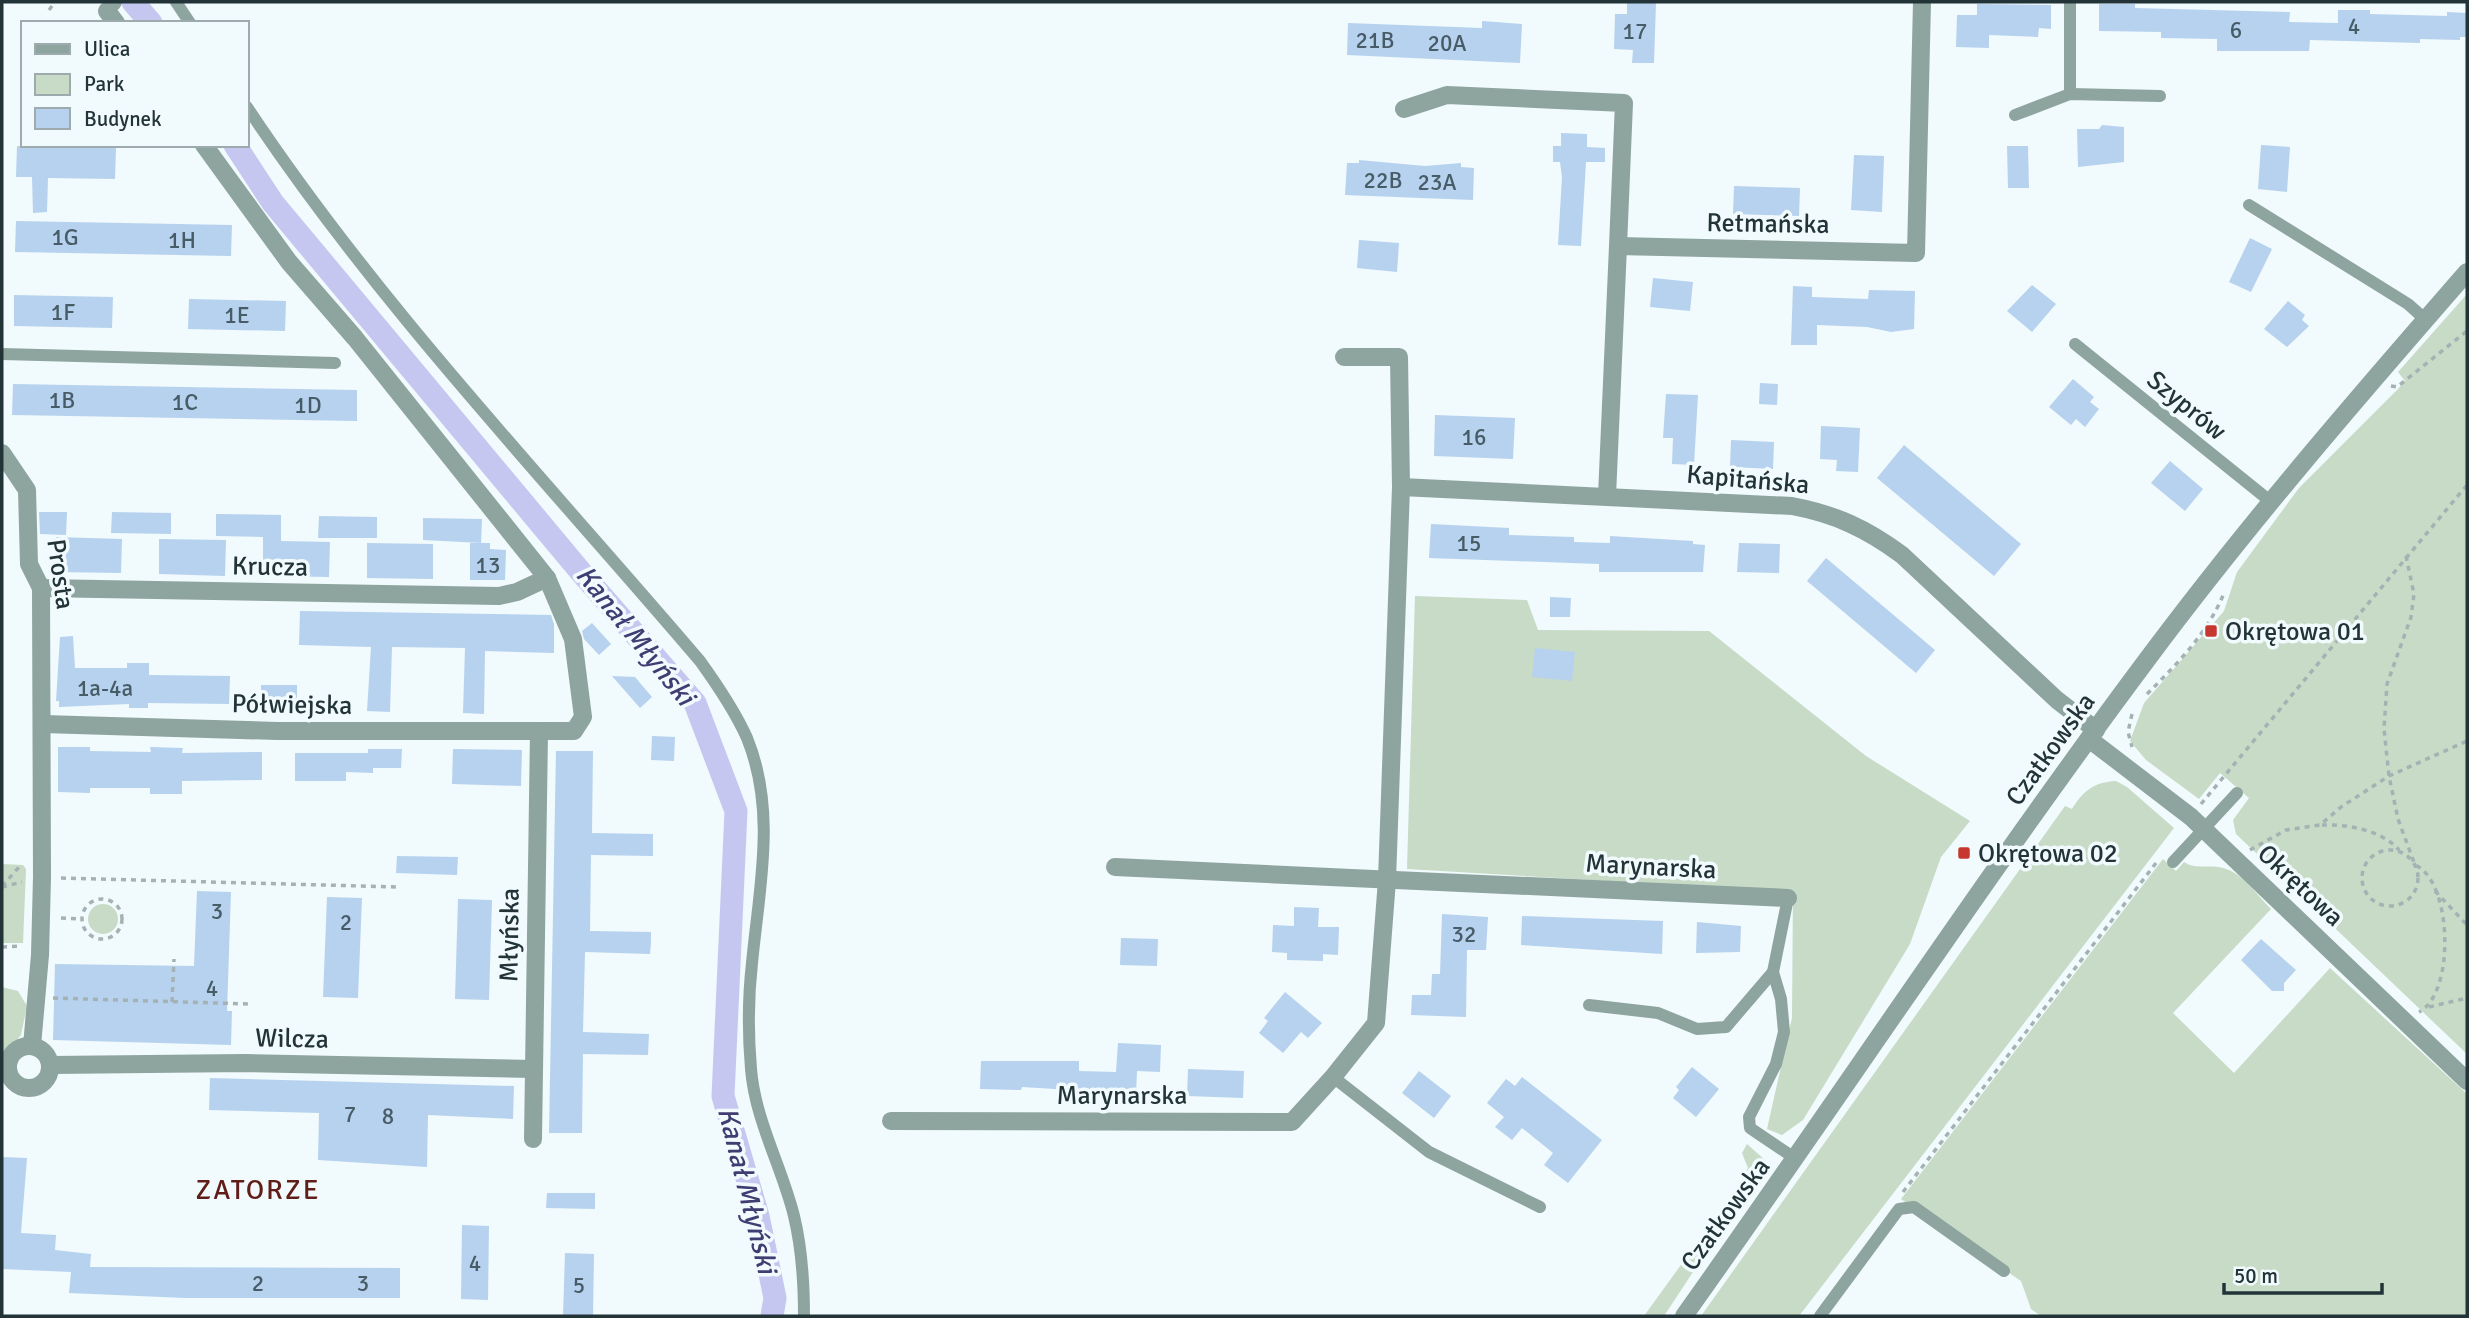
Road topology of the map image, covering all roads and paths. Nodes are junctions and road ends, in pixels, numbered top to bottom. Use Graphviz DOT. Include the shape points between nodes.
graph roads {
  1 [pos="55,2"];
  2 [pos="176,2"];
  3 [pos="1923,2"];
  4 [pos="2070,2"];
  5 [pos="49,10"];
  6 [pos="189,21"];
  7 [pos="2070,94"];
  8 [pos="2160,96"];
  9 [pos="248,109"];
  10 [pos="1404,109"];
  11 [pos="2015,115"];
  12 [pos="205,147"];
  13 [pos="2249,205"];
  14 [pos="1618,246"];
  15 [pos="2467,272"];
  16 [pos="2426,320"];
  17 [pos="2467,331"];
  18 [pos="2075,344"];
  19 [pos="2,354"];
  20 [pos="1344,356"];
  21 [pos="335,363"];
  22 [pos="2372,383"];
  23 [pos="2,453"];
  24 [pos="2467,485"];
  25 [pos="1401,487"];
  26 [pos="1607,496"];
  27 [pos="2270,500"];
  28 [pos="2406,556"];
  29 [pos="547,578"];
  30 [pos="41,588"];
  31 [pos="2226,589"];
  32 [pos="2143,699"];
  33 [pos="2136,708"];
  34 [pos="43,724"];
  35 [pos="539,732"];
  36 [pos="2093,735"];
  37 [pos="2467,741"];
  38 [pos="2134,751"];
  39 [pos="2389,776"];
  40 [pos="2237,793"];
  41 [pos="2190,798"];
  42 [pos="2198,817"];
  43 [pos="2320,825"];
  44 [pos="2400,852"];
  45 [pos="2177,858"];
  46 [pos="24,860"];
  47 [pos="2238,862"];
  48 [pos="2415,865"];
  49 [pos="1115,867"];
  50 [pos="42,877"];
  51 [pos="1387,880"];
  52 [pos="2,887"];
  53 [pos="398,887"];
  54 [pos="2434,889"];
  55 [pos="1788,898"];
  56 [pos="2467,925"];
  57 [pos="88,933"];
  58 [pos="174,959"];
  59 [pos="1773,972"];
  60 [pos="37,998"];
  61 [pos="2467,998"];
  62 [pos="172,1002"];
  63 [pos="249,1004"];
  64 [pos="1589,1005"];
  65 [pos="2429,1007"];
  66 [pos="2409,1022"];
  67 [pos="32,1046"];
  68 [pos="51,1065"];
  69 [pos="533,1069"];
  70 [pos="5,1074"];
  71 [pos="1333,1077"];
  72 [pos="2467,1081"];
  73 [pos="891,1121"];
  74 [pos="533,1139"];
  75 [pos="1796,1159"];
  76 [pos="1900,1195"];
  77 [pos="1540,1207"];
  78 [pos="2004,1271"];
  79 [pos="804,1316"];
  80 [pos="1684,1316"];
  81 [pos="1820,1316"];
  1 -- 5 [label="path"];
  2 -- 6 [label="lane"];
  3 -- 14 [label="street, Retmańska" via="1916,253"];
  4 -- 7 [label="lane"];
  7 -- 8 [label="lane"];
  7 -- 11 [label="lane"];
  9 -- 79 [label="lane" via="286,167 375,282 700,661 747,739 757,773 765,841 750,992 751,1071 794,1217 802,1257"];
  10 -- 14 [label="street" via="1447,95 1625,103"];
  12 -- 29 [label="street" via="289,261"];
  13 -- 16 [label="lane" via="2408,304"];
  14 -- 26 [label="street"];
  15 -- 16 [label="street, Czatkowska"];
  16 -- 22 [label="street, Czatkowska"];
  17 -- 22 [label="path" via="2397,387"];
  18 -- 27 [label="lane, Szyprów"];
  19 -- 21 [label="lane"];
  20 -- 25 [label="street" via="1399,356"];
  22 -- 27 [label="street, Czatkowska"];
  23 -- 30 [label="street, Prosta" via="27,490 29,564"];
  24 -- 28 [label="path"];
  25 -- 26 [label="street, Kapitańska"];
  25 -- 51 [label="street"];
  26 -- 36 [label="street, Kapitańska" via="1792,506 1852,522 1902,555"];
  27 -- 36 [label="street, Czatkowska"];
  28 -- 39 [label="path" via="2414,594 2411,617 2387,684 2384,729"];
  28 -- 42 [label="path"];
  29 -- 30 [label="street, Krucza" via="499,596"];
  29 -- 35 [label="street, Półwiejska" via="573,639 583,718 574,731"];
  30 -- 34 [label="street, Prosta"];
  31 -- 32 [label="path" via="2184,657"];
  33 -- 38 [label="path" via="2128,732"];
  34 -- 35 [label="street, Półwiejska"];
  34 -- 50 [label="street, Prosta"];
  35 -- 69 [label="street, Młyńska"];
  36 -- 42 [label="street, Okrętowa"];
  36 -- 75 [label="street, Czatkowska"];
  37 -- 39 [label="path"];
  39 -- 43 [label="path"];
  39 -- 48 [label="path"];
  40 -- 42 [label="lane"];
  41 -- 42 [label="path"];
  42 -- 45 [label="lane"];
  42 -- 47 [label="street, Okrętowa"];
  43 -- 44 [label="path" via="2361,830 2386,840"];
  43 -- 47 [label="path" via="2286,830 2251,848"];
  44 -- 48 [label="path"];
  44 -- 48 [label="path" via="2381,851 2367,861 2363,886 2373,900 2390,906 2407,900 2417,886"];
  45 -- 76 [label="path" via="2170,844"];
  46 -- 52 [label="path"];
  47 -- 66 [label="street, Okrętowa"];
  48 -- 54 [label="path"];
  49 -- 51 [label="street, Marynarska"];
  50 -- 52 [label="path"];
  50 -- 53 [label="path"];
  50 -- 60 [label="street, Prosta"];
  51 -- 55 [label="street, Marynarska"];
  51 -- 71 [label="street, Marynarska" via="1376,1023"];
  54 -- 56 [label="path"];
  54 -- 65 [label="path" via="2445,954"];
  55 -- 59 [label="lane"];
  57 -- 57 [label="path" via="106,939 117,933 122,921 119,909 109,901 90,904 83,915"];
  58 -- 62 [label="path"];
  59 -- 64 [label="lane" via="1726,1027 1697,1029 1658,1013"];
  59 -- 75 [label="lane" via="1784,1032 1776,1064 1749,1117 1750,1128"];
  60 -- 62 [label="path"];
  60 -- 67 [label="street, Prosta"];
  61 -- 65 [label="path"];
  62 -- 63 [label="path"];
  65 -- 66 [label="path"];
  66 -- 72 [label="street, Okrętowa"];
  67 -- 68 [label="street" via="44,1052"];
  67 -- 70 [label="street" via="13,1054"];
  68 -- 69 [label="street, Wilcza" via="245,1063"];
  68 -- 70 [label="street" via="43,1083 30,1088"];
  69 -- 74 [label="street, Młyńska"];
  71 -- 73 [label="street, Marynarska" via="1292,1122"];
  71 -- 77 [label="lane" via="1429,1153"];
  75 -- 80 [label="street, Czatkowska"];
  78 -- 81 [label="lane" via="1914,1207 1899,1209"];
}
